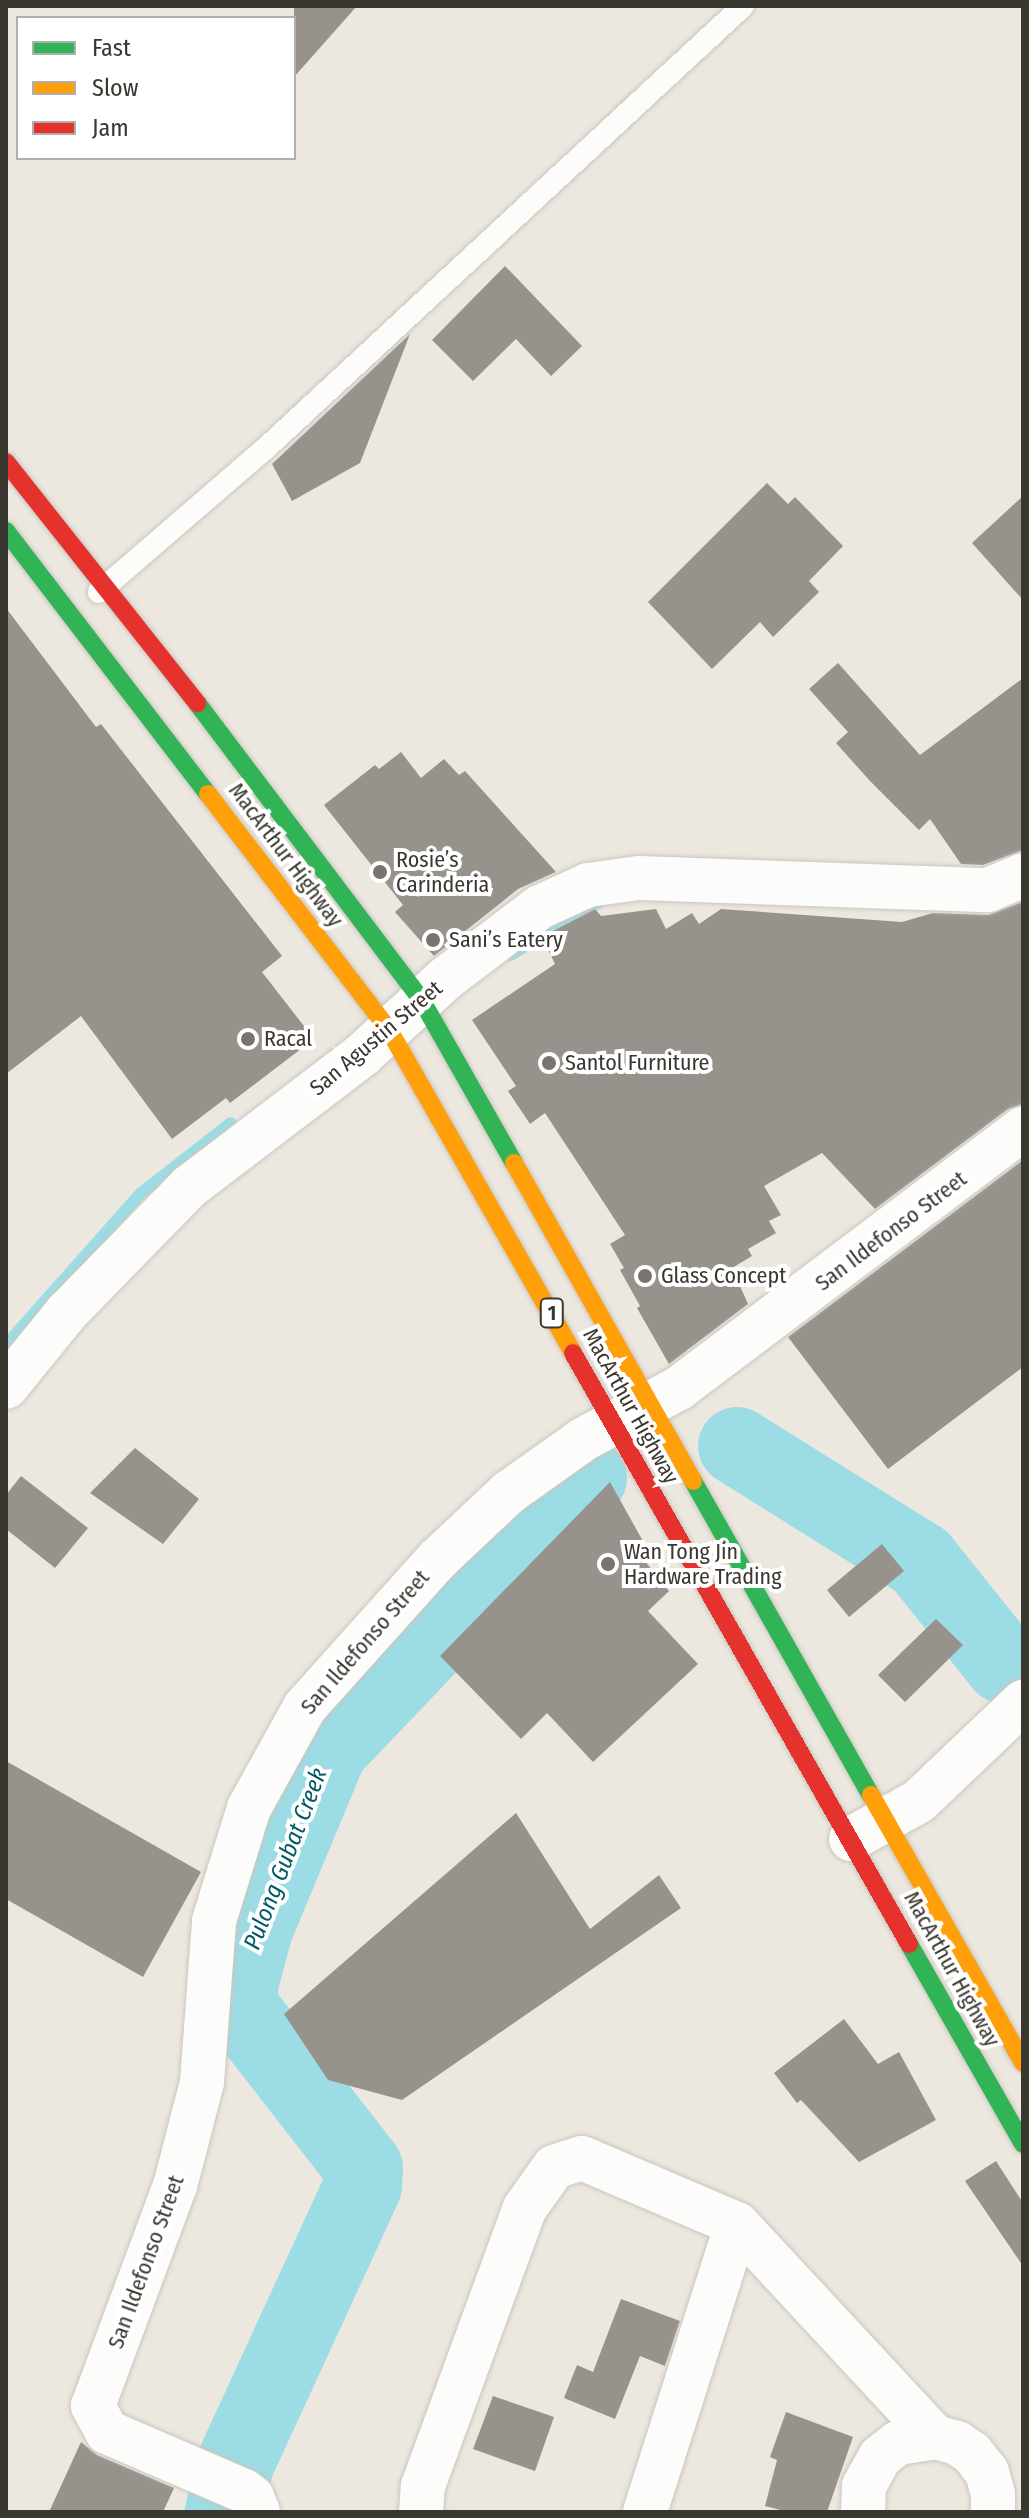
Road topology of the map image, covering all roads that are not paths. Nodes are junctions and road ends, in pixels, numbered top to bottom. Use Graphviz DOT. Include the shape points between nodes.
graph roads {
  1 [pos="743,6"];
  2 [pos="6,462"];
  3 [pos="6,531"];
  4 [pos="106,588"];
  5 [pos="70,613"];
  6 [pos="1023,875"];
  7 [pos="422,1001"];
  8 [pos="389,1030"];
  9 [pos="1023,1129"];
  10 [pos="6,1387"];
  11 [pos="652,1404"];
  12 [pos="613,1424"];
  13 [pos="1023,1702"];
  14 [pos="869,1830"];
  15 [pos="1023,2063"];
  16 [pos="1023,2144"];
  17 [pos="737,2224"];
  18 [pos="935,2437"];
  19 [pos="237,2493"];
  20 [pos="1023,2507"];
  21 [pos="421,2512"];
  22 [pos="645,2512"];
  23 [pos="863,2512"];
  24 [pos="994,2512"];
  1 -- 4 [label="lane" via="254,459"];
  2 -- 4 [label="highway, MacArthur Highway / 1"];
  3 -- 5 [label="highway, MacArthur Highway / 1"];
  4 -- 5 [label="lane"];
  4 -- 7 [label="highway, MacArthur Highway / 1"];
  5 -- 8 [label="highway, MacArthur Highway / 1"];
  6 -- 7 [label="street, San Agustin Street" via="988,890 639,878 588,885 540,907"];
  7 -- 8 [label="street, San Agustin Street"];
  7 -- 11 [label="highway, MacArthur Highway / 1"];
  8 -- 10 [label="street, San Agustin Street" via="189,1187 67,1312"];
  8 -- 12 [label="highway, MacArthur Highway / 1"];
  9 -- 11 [label="street, San Ildefonso Street"];
  11 -- 12 [label="street, San Ildefonso Street"];
  11 -- 14 [label="highway, MacArthur Highway / 1"];
  12 -- 14 [label="highway, MacArthur Highway / 1"];
  12 -- 19 [label="street, San Ildefonso Street" via="508,1493 438,1559 305,1707 249,1808 214,1921 202,2082 175,2186 93,2406 107,2432"];
  13 -- 14 [label="street" via="919,1801"];
  14 -- 15 [label="highway, MacArthur Highway / 1"];
  14 -- 16 [label="highway, MacArthur Highway / 1"];
  17 -- 18 [label="street"];
  17 -- 21 [label="street" via="582,2158 554,2167 525,2208 423,2486"];
  17 -- 22 [label="street"];
  18 -- 23 [label="street" via="898,2443 880,2457 864,2486"];
  18 -- 24 [label="street" via="972,2453 987,2472"];
  20 -- 24 [label="street"];
}
